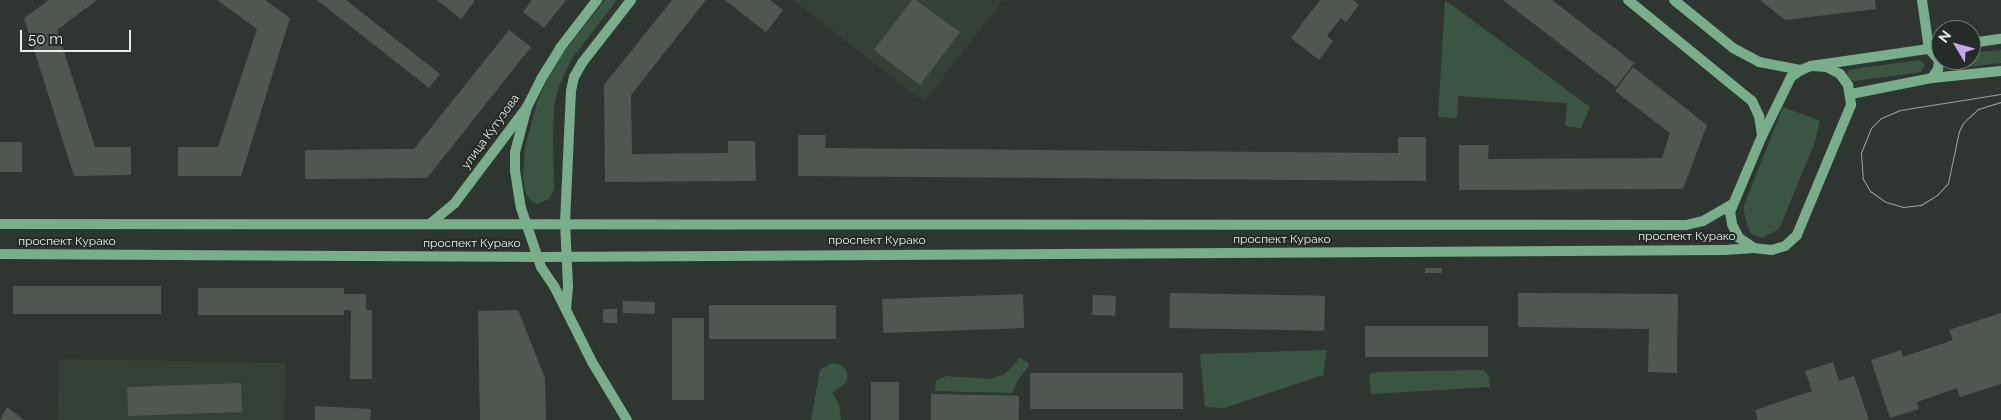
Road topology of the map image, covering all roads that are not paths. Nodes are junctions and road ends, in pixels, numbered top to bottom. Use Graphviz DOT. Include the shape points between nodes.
graph roads {
  1 [pos="597,0"];
  2 [pos="631,0"];
  3 [pos="1628,0"];
  4 [pos="1674,0"];
  5 [pos="1922,0"];
  6 [pos="2001,39"];
  7 [pos="1981,42"];
  8 [pos="1929,49"];
  9 [pos="1811,66"];
  10 [pos="1801,70"];
  11 [pos="2001,71"];
  12 [pos="1932,78"];
  13 [pos="1851,94"];
  14 [pos="527,107"];
  15 [pos="1762,136"];
  16 [pos="1733,204"];
  17 [pos="431,223"];
  18 [pos="565,223"];
  19 [pos="0,224"];
  20 [pos="527,224"];
  21 [pos="1754,248"];
  22 [pos="0,254"];
  23 [pos="537,256"];
  24 [pos="565,256"];
  25 [pos="566,310"];
  26 [pos="627,420"];
  1 -- 14 [label="main road, улица Кутузова" via="560,48"];
  2 -- 18 [label="main road" via="574,77"];
  3 -- 15 [label="main road" via="1752,101 1759,116"];
  4 -- 10 [label="main road" via="1733,48 1758,62"];
  5 -- 8 [label="main road"];
  6 -- 7 [label="main road"];
  8 -- 9 [label="main road"];
  8 -- 12 [label="main road" via="1940,60"];
  9 -- 10 [label="main road"];
  9 -- 13 [label="main road" via="1827,67 1840,74"];
  10 -- 15 [label="main road" via="1788,83"];
  11 -- 12 [label="main road"];
  12 -- 13 [label="main road"];
  13 -- 21 [label="main road, проспект Курако" via="1851,105 1797,236 1785,246 1772,250"];
  14 -- 17 [label="main road, улица Кутузова" via="454,204"];
  14 -- 20 [label="main road" via="519,134 515,171"];
  15 -- 16 [label="main road"];
  16 -- 18 [label="main road, проспект Курако" via="1703,221 1686,225"];
  16 -- 21 [label="main road" via="1730,212 1732,224 1740,238"];
  17 -- 19 [label="main road, проспект Курако"];
  17 -- 20 [label="main road, проспект Курако"];
  18 -- 20 [label="main road, проспект Курако"];
  18 -- 24 [label="main road"];
  20 -- 23 [label="main road"];
  21 -- 24 [label="main road, проспект Курако"];
  22 -- 23 [label="main road, проспект Курако"];
  23 -- 24 [label="main road, проспект Курако"];
  23 -- 25 [label="main road"];
  24 -- 25 [label="main road"];
  25 -- 26 [label="main road"];
}
